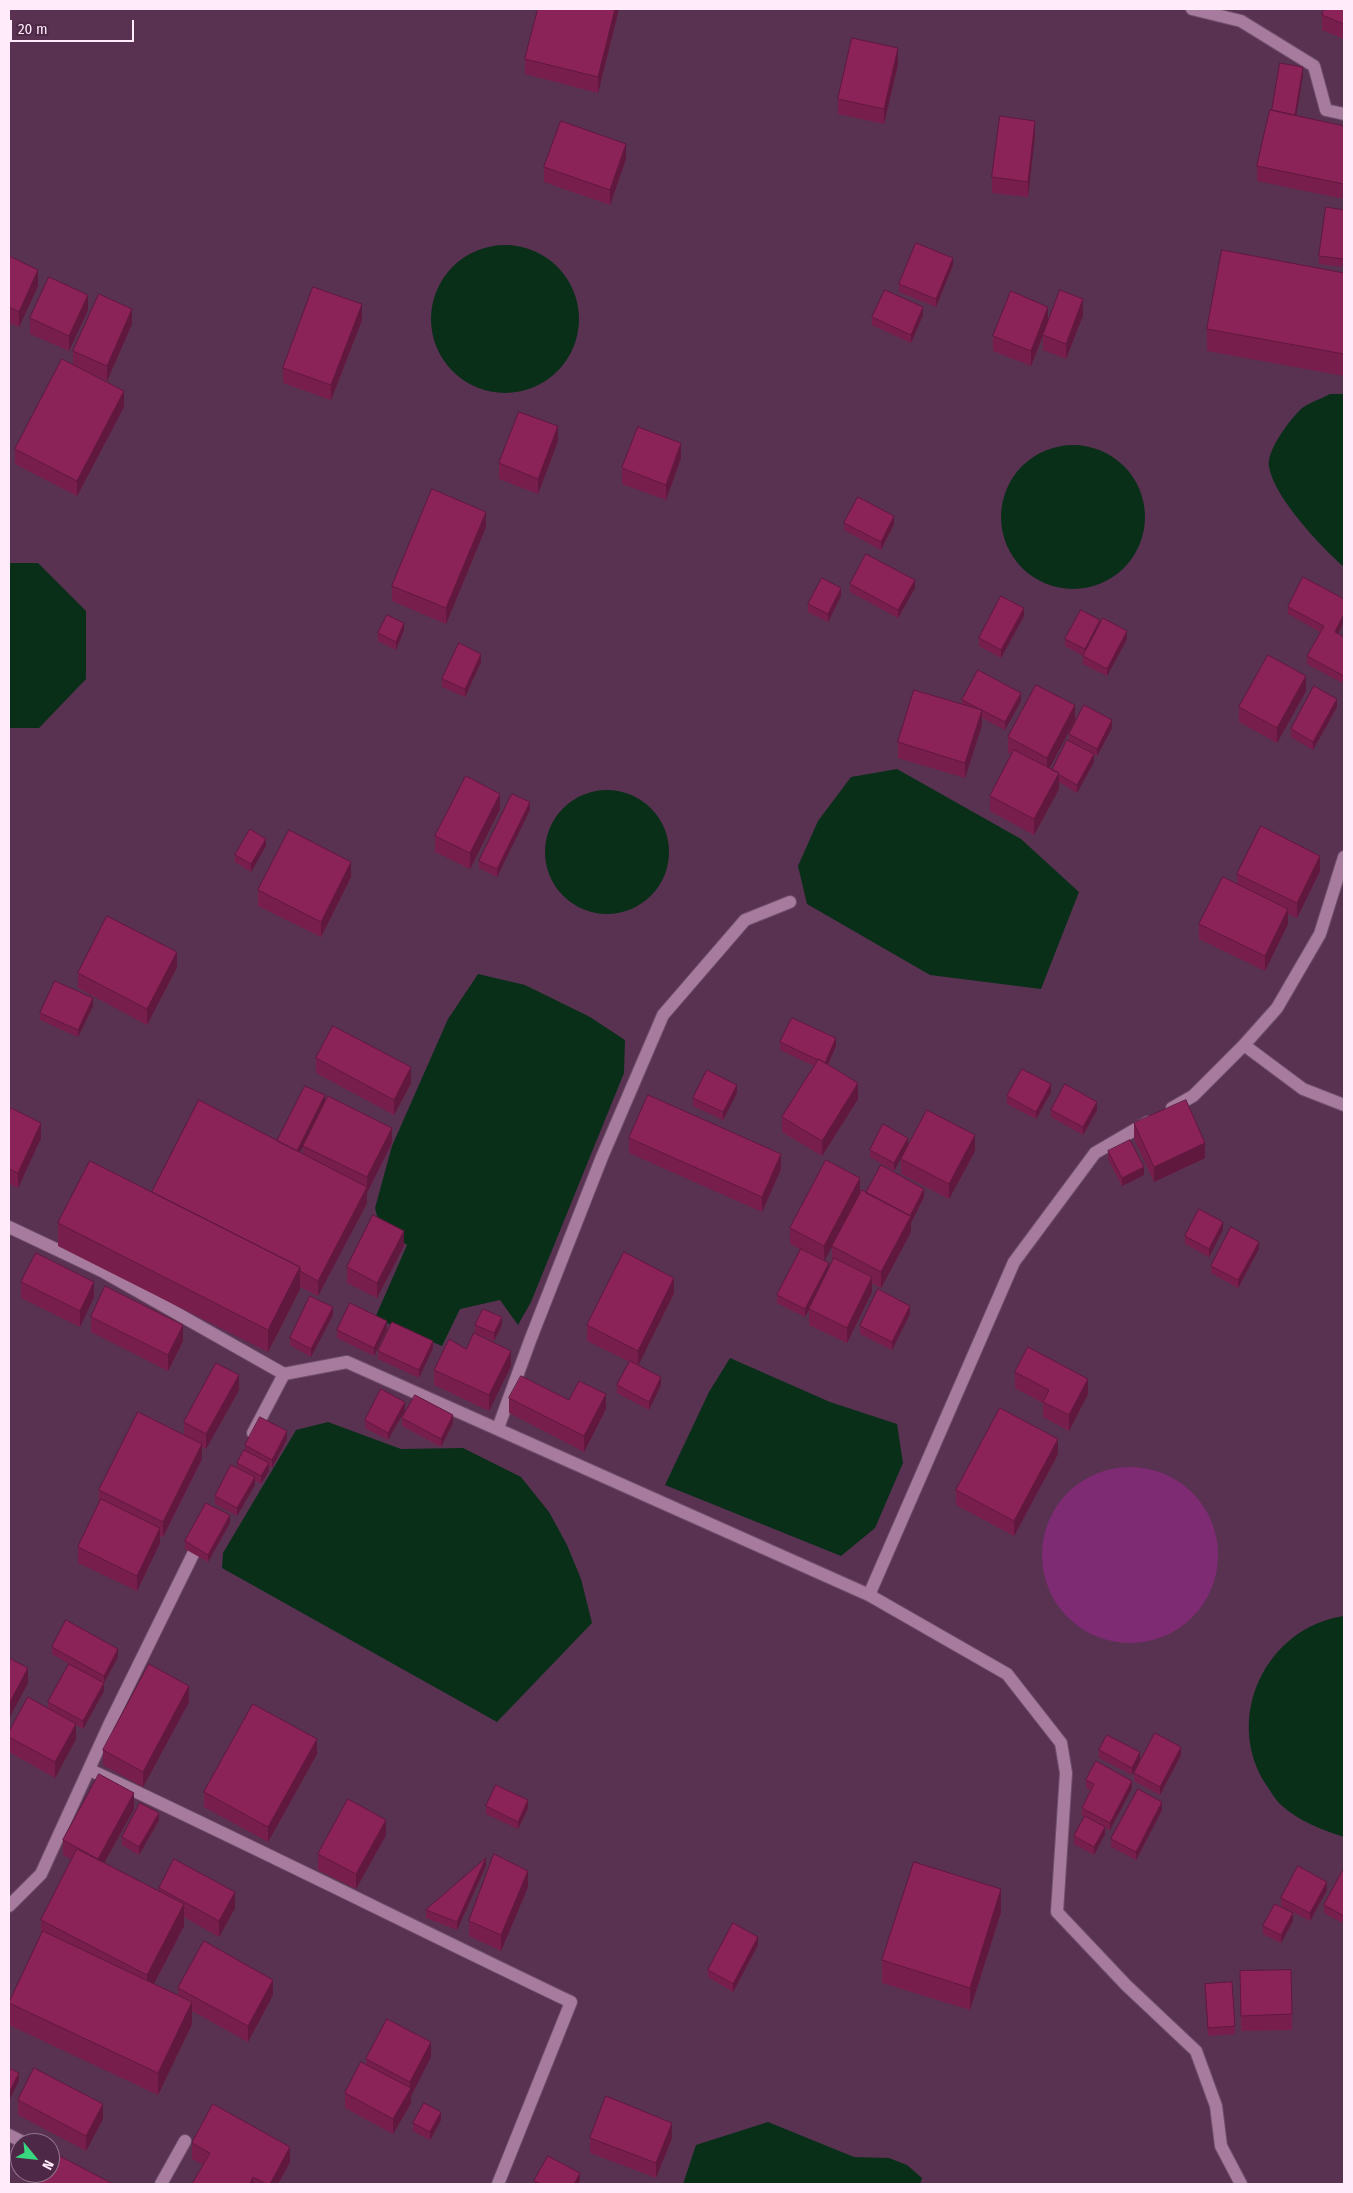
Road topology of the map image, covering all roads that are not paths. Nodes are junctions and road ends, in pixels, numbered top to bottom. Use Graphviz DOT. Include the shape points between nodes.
graph roads {
  1 [pos="1192,9"];
  2 [pos="1344,114"];
  3 [pos="1344,857"];
  4 [pos="790,902"];
  5 [pos="1244,1045"];
  6 [pos="1344,1105"];
  7 [pos="9,1227"];
  8 [pos="284,1374"];
  9 [pos="498,1428"];
  10 [pos="247,1444"];
  11 [pos="204,1532"];
  12 [pos="869,1595"];
  13 [pos="90,1770"];
  14 [pos="9,1906"];
  15 [pos="185,2141"];
  16 [pos="161,2184"];
  17 [pos="498,2184"];
  18 [pos="1241,2184"];
  1 -- 2 [label="street" via="1241,21 1314,66 1326,110"];
  3 -- 5 [label="street" via="1320,934 1276,1008"];
  4 -- 9 [label="street" via="746,920 663,1015 602,1157"];
  5 -- 6 [label="street" via="1303,1089"];
  5 -- 12 [label="street" via="1193,1096 1095,1153 1014,1262"];
  7 -- 8 [label="street" via="102,1271"];
  8 -- 9 [label="street" via="347,1362"];
  8 -- 10 [label="street"];
  9 -- 12 [label="street"];
  11 -- 13 [label="street"];
  12 -- 18 [label="street" via="1007,1674 1061,1743 1066,1773 1057,1912 1126,1985 1196,2051 1216,2106 1222,2146"];
  13 -- 14 [label="street" via="41,1874"];
  13 -- 17 [label="street" via="571,2002"];
  15 -- 16 [label="street"];
}
